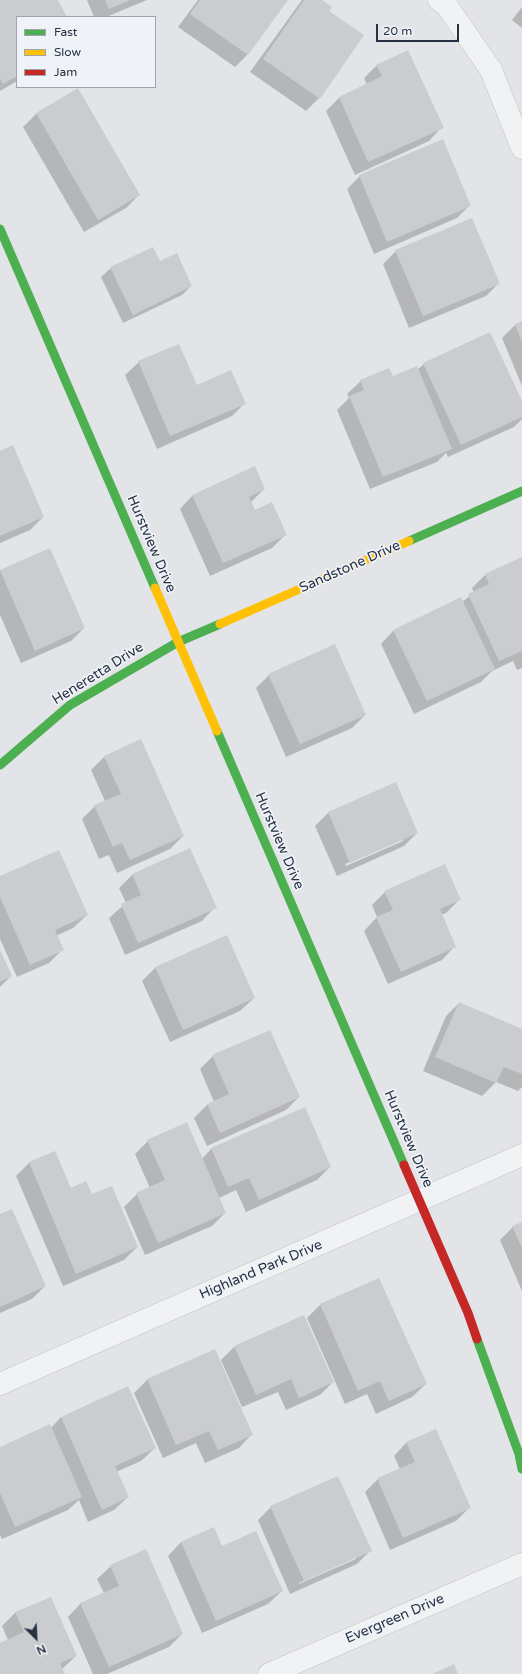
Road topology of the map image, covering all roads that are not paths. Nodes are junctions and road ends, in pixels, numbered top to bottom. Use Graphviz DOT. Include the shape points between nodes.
graph roads {
  1 [pos="439,0"];
  2 [pos="522,148"];
  3 [pos="0,229"];
  4 [pos="522,491"];
  5 [pos="178,642"];
  6 [pos="0,765"];
  7 [pos="522,1155"];
  8 [pos="420,1202"];
  9 [pos="0,1384"];
  10 [pos="522,1469"];
  11 [pos="522,1564"];
  12 [pos="269,1674"];
  1 -- 2 [label="street" via="447,6 491,70"];
  3 -- 5 [label="street, Hurstview Drive"];
  4 -- 5 [label="street, Sandstone Drive"];
  5 -- 6 [label="street, Heneretta Drive" via="70,705"];
  5 -- 8 [label="street, Hurstview Drive"];
  7 -- 8 [label="street, Highland Park Drive"];
  8 -- 9 [label="street, Highland Park Drive"];
  8 -- 10 [label="street, Hurstview Drive" via="468,1313 519,1454"];
  11 -- 12 [label="street, Evergreen Drive"];
}
